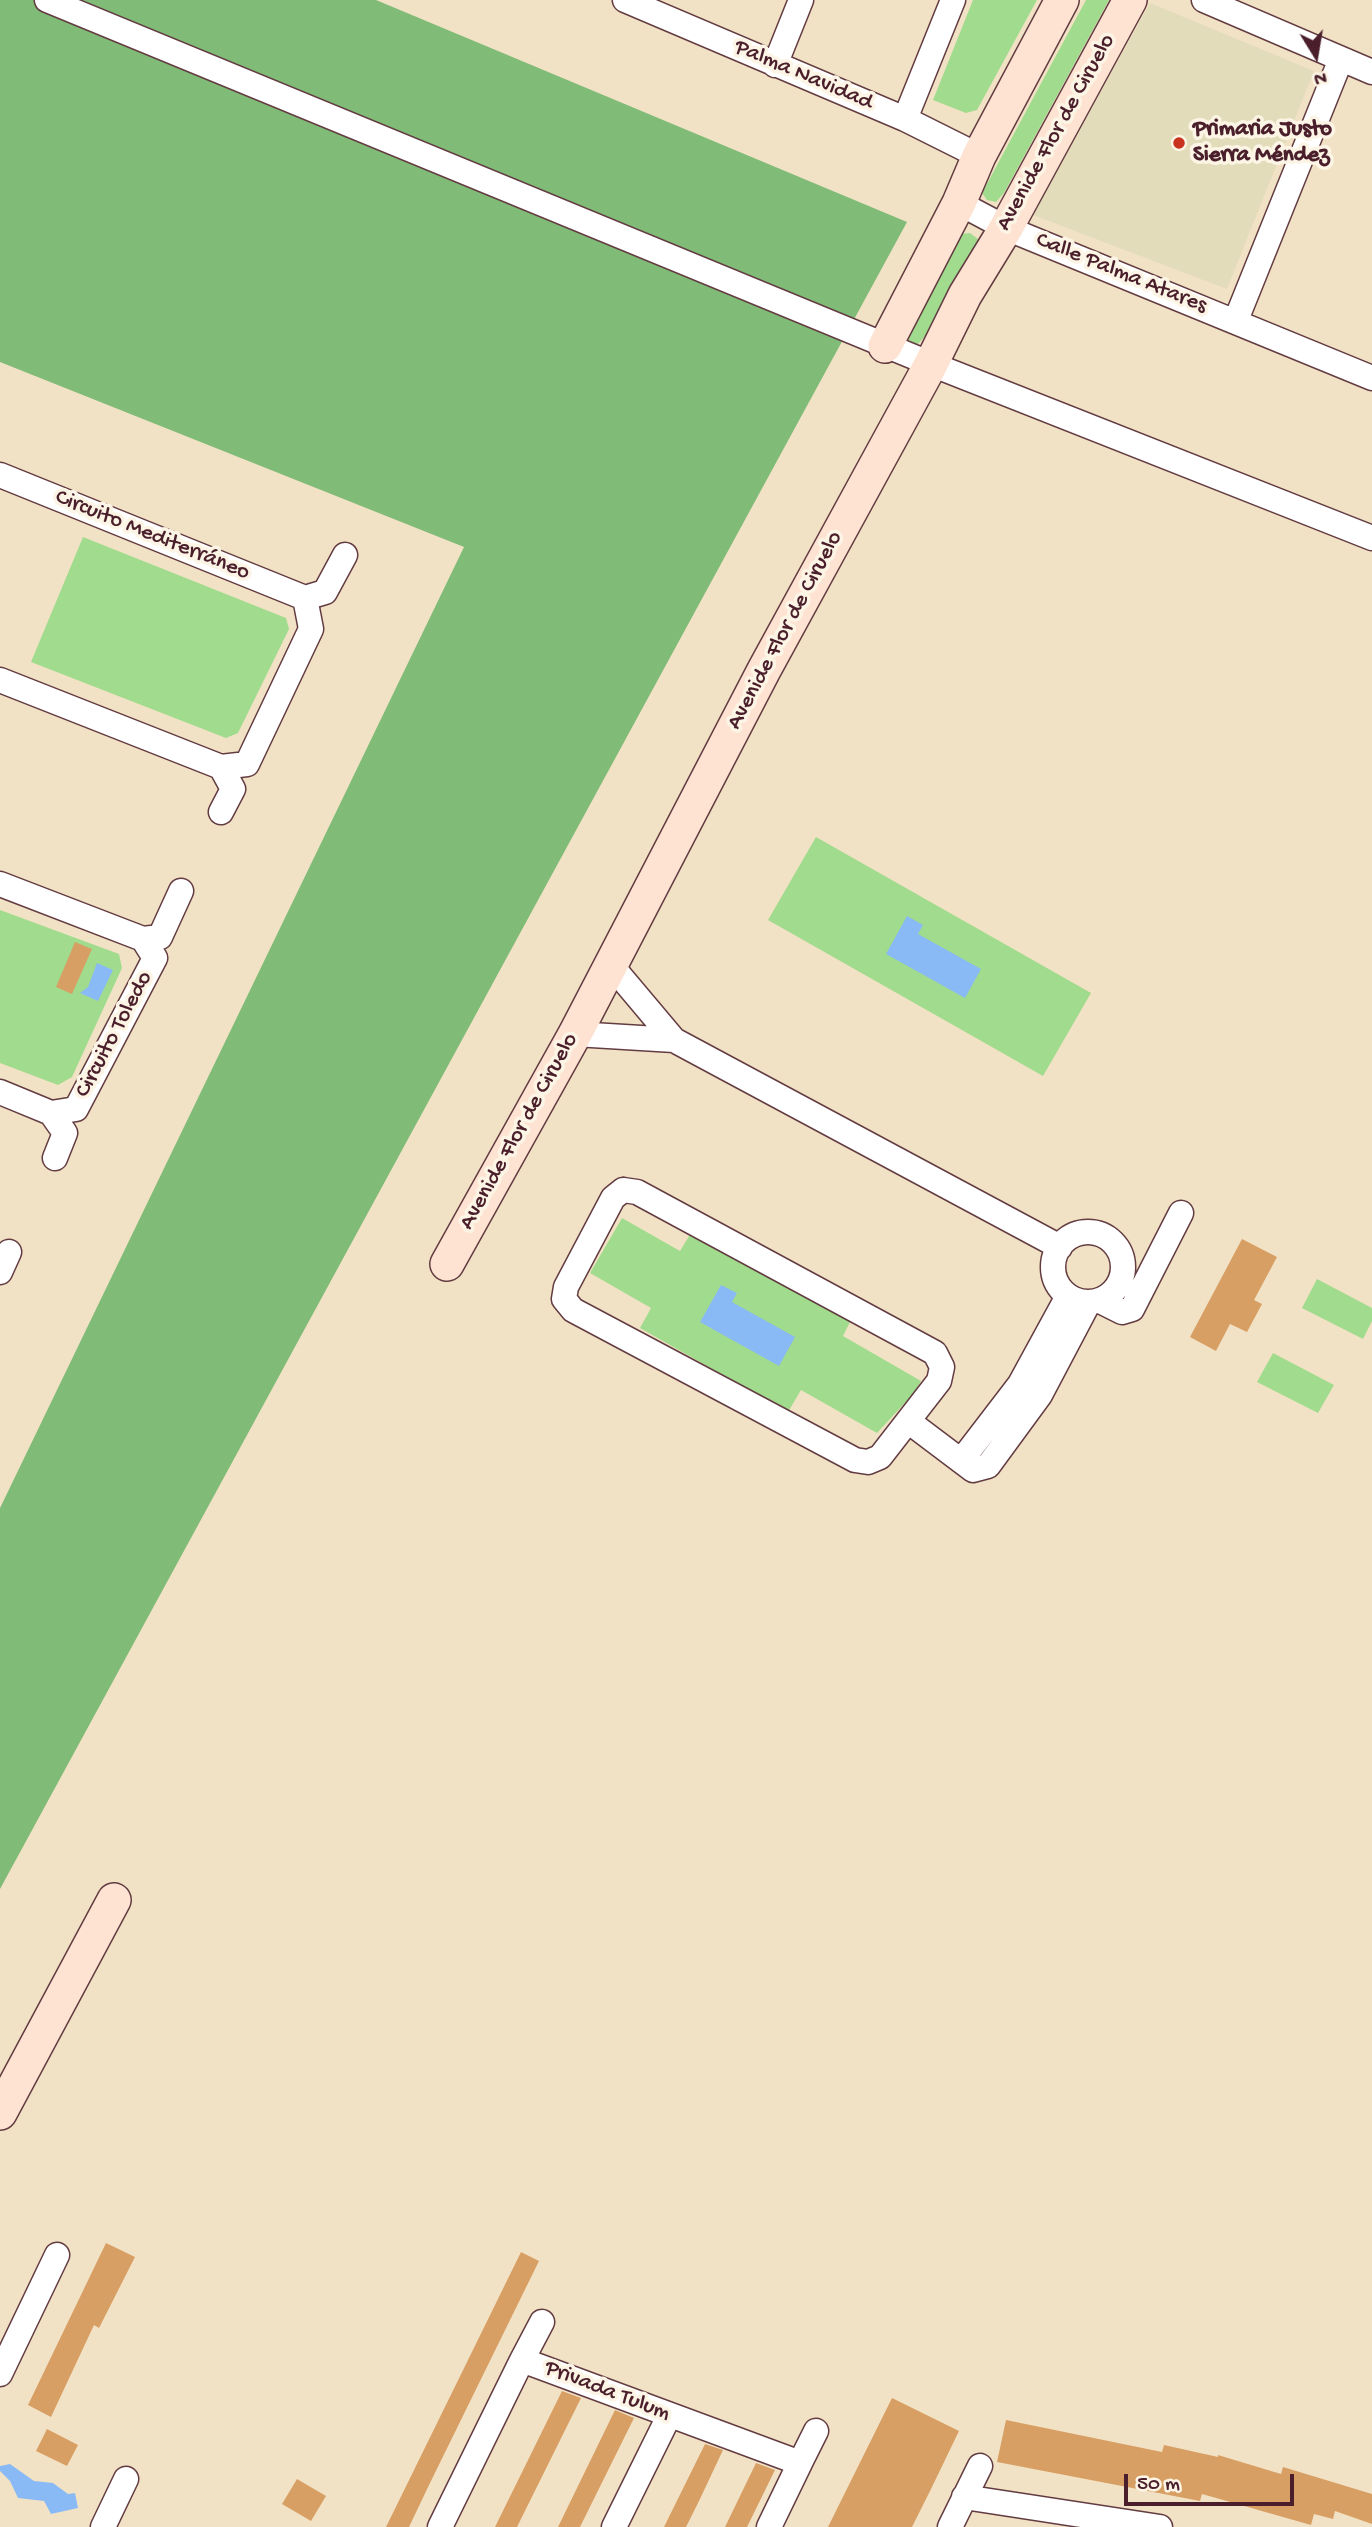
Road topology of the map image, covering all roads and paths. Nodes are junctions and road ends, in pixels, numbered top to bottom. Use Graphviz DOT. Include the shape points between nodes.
graph roads {
  1 [pos="47,0"];
  2 [pos="801,0"];
  3 [pos="953,0"];
  4 [pos="1062,0"];
  5 [pos="1129,0"];
  6 [pos="1204,0"];
  7 [pos="637,2"];
  8 [pos="1341,59"];
  9 [pos="775,65"];
  10 [pos="1372,72"];
  11 [pos="905,119"];
  12 [pos="979,156"];
  13 [pos="959,203"];
  14 [pos="1006,228"];
  15 [pos="1237,320"];
  16 [pos="885,346"];
  17 [pos="931,364"];
  18 [pos="1370,373"];
  19 [pos="0,475"];
  20 [pos="1372,538"];
  21 [pos="345,555"];
  22 [pos="305,598"];
  23 [pos="0,680"];
  24 [pos="220,767"];
  25 [pos="221,812"];
  26 [pos="0,884"];
  27 [pos="181,891"];
  28 [pos="143,939"];
  29 [pos="610,964"];
  30 [pos="575,1034"];
  31 [pos="674,1040"];
  32 [pos="0,1092"];
  33 [pos="51,1113"];
  34 [pos="55,1158"];
  35 [pos="1181,1213"];
  36 [pos="1060,1247"];
  37 [pos="447,1264"];
  38 [pos="1085,1300"];
  39 [pos="908,1421"];
  40 [pos="114,1900"];
  41 [pos="0,2113"];
  42 [pos="58,2255"];
  43 [pos="541,2322"];
  44 [pos="522,2360"];
  45 [pos="0,2374"];
  46 [pos="669,2416"];
  47 [pos="816,2431"];
  48 [pos="800,2463"];
  49 [pos="981,2466"];
  50 [pos="126,2479"];
  51 [pos="964,2497"];
  52 [pos="1115,2523"];
  53 [pos="103,2527"];
  54 [pos="440,2527"];
  55 [pos="614,2527"];
  56 [pos="769,2527"];
  57 [pos="950,2527"];
  58 [pos="1160,2527"];
  1 -- 16 [label="street"];
  2 -- 9 [label="street"];
  3 -- 11 [label="street"];
  4 -- 12 [label="main road"];
  5 -- 14 [label="main road, Avenide Flor de Ciruelo"];
  6 -- 8 [label="street"];
  7 -- 9 [label="street, Palma Navidad"];
  8 -- 10 [label="street"];
  8 -- 15 [label="street, Calle Palma Atares"];
  9 -- 11 [label="street, Palma Navidad"];
  11 -- 12 [label="street, Palma Navidad"];
  12 -- 13 [label="main road"];
  13 -- 14 [label="street, Calle Palma Atares"];
  13 -- 16 [label="main road"];
  14 -- 15 [label="street, Calle Palma Atares"];
  14 -- 17 [label="main road, Avenide Flor de Ciruelo" via="965,295"];
  15 -- 18 [label="street, Calle Palma Atares"];
  16 -- 17 [label="street"];
  17 -- 20 [label="street"];
  17 -- 29 [label="main road, Avenide Flor de Ciruelo"];
  19 -- 22 [label="street, Circuito Mediterráneo"];
  21 -- 22 [label="street" via="325,592"];
  22 -- 24 [label="street" via="312,629 247,764"];
  23 -- 24 [label="street"];
  24 -- 25 [label="street" via="233,789"];
  26 -- 28 [label="street, Circuito Toledo"];
  27 -- 28 [label="street, Circuito Toledo" via="160,937"];
  28 -- 33 [label="street, Circuito Toledo" via="155,958 76,1109"];
  29 -- 30 [label="main road, Avenide Flor de Ciruelo"];
  29 -- 31 [label="street"];
  30 -- 31 [label="street"];
  30 -- 37 [label="main road, Avenide Flor de Ciruelo"];
  31 -- 36 [label="street"];
  32 -- 33 [label="street, Circuito Toledo"];
  33 -- 34 [label="street, Circuito Toledo" via="65,1133"];
  35 -- 38 [label="street" via="1132,1309 1122,1312"];
  36 -- 38 [label="street" via="1053,1268 1055,1279"];
  36 -- 38 [label="street" via="1088,1232 1117,1246 1124,1267 1117,1288"];
  38 -- 39 [label="street" via="1041,1395 988,1466 973,1470"];
  39 -- 39 [label="street" via="939,1381 942,1367 935,1353 637,1192 623,1190 613,1198 566,1287 564,1299 573,1310 855,1460 868,1462 880,1457"];
  40 -- 41 [label="main road"];
  42 -- 45 [label="street"];
  43 -- 44 [label="street"];
  44 -- 46 [label="street, Privada Tulum"];
  44 -- 54 [label="street, Privada Tulum"];
  46 -- 48 [label="street, Privada Tulum"];
  46 -- 55 [label="street"];
  47 -- 48 [label="street"];
  48 -- 56 [label="street"];
  49 -- 51 [label="street"];
  50 -- 53 [label="street"];
  51 -- 52 [label="street"];
  51 -- 57 [label="street"];
  52 -- 58 [label="street"];
}
